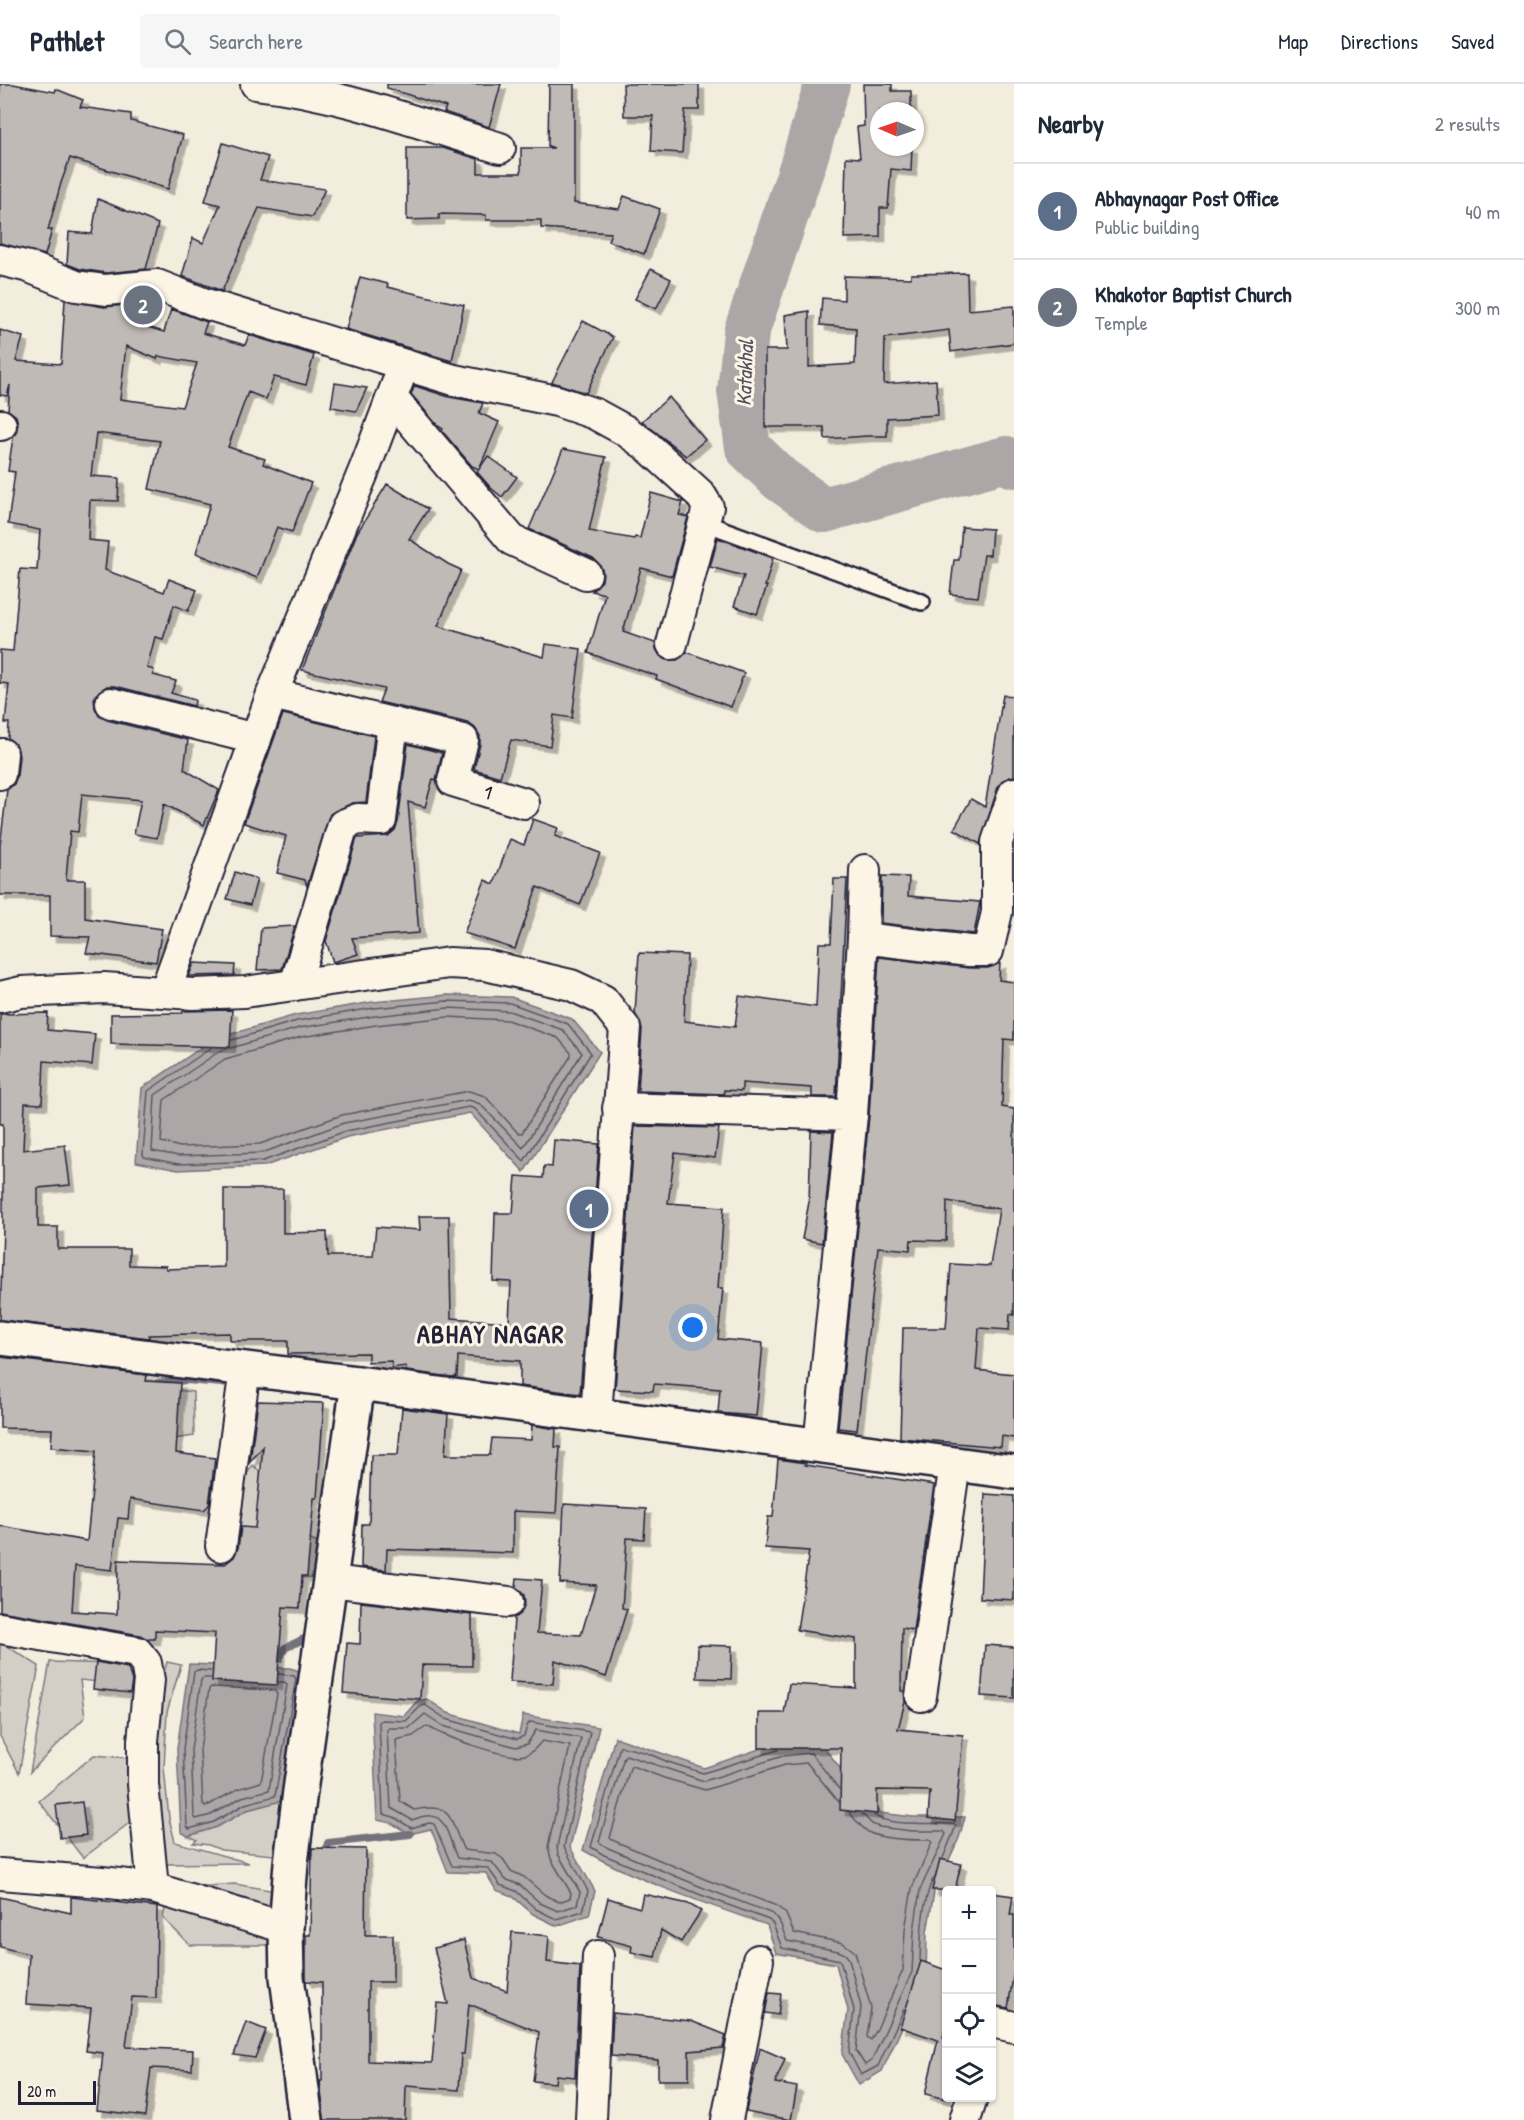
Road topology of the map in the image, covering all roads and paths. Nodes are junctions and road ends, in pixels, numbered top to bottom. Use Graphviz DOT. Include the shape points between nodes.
graph roads {
  1 [pos="256,84"];
  2 [pos="500,148"];
  3 [pos="0,260"];
  4 [pos="404,365"];
  5 [pos="392,398"];
  6 [pos="705,523"];
  7 [pos="586,574"];
  8 [pos="922,602"];
  9 [pos="672,644"];
  10 [pos="272,694"];
  11 [pos="111,703"];
  12 [pos="393,723"];
  13 [pos="256,739"];
  14 [pos="1014,794"];
  15 [pos="524,803"];
  16 [pos="865,870"];
  17 [pos="863,938"];
  18 [pos="295,985"];
  19 [pos="165,992"];
  20 [pos="0,997"];
  21 [pos="618,1108"];
  22 [pos="852,1115"];
  23 [pos="0,1338"];
  24 [pos="245,1369"];
  25 [pos="358,1383"];
  26 [pos="596,1415"];
  27 [pos="819,1446"];
  28 [pos="955,1464"];
  29 [pos="1014,1472"];
  30 [pos="221,1546"];
  31 [pos="330,1581"];
  32 [pos="508,1602"];
  33 [pos="0,1628"];
  34 [pos="921,1696"];
  35 [pos="0,1875"];
  36 [pos="153,1888"];
  37 [pos="286,1928"];
  38 [pos="598,1956"];
  39 [pos="758,1960"];
  40 [pos="996,2023"];
  41 [pos="1014,2027"];
  42 [pos="970,2102"];
  43 [pos="306,2120"];
  44 [pos="591,2120"];
  45 [pos="727,2120"];
  46 [pos="965,2120"];
  1 -- 2 [label="street" via="344,100"];
  3 -- 4 [label="street" via="76,286 106,290 157,285"];
  4 -- 5 [label="street"];
  4 -- 6 [label="street" via="484,387 557,401 595,414 646,446 700,494 708,507"];
  5 -- 7 [label="street" via="512,540"];
  5 -- 10 [label="street"];
  6 -- 8 [label="lane"];
  6 -- 9 [label="street"];
  10 -- 12 [label="street"];
  10 -- 13 [label="street"];
  11 -- 13 [label="street"];
  12 -- 15 [label="street, 1" via="464,740 453,781"];
  12 -- 18 [label="street" via="381,820 358,819 343,825"];
  13 -- 19 [label="street"];
  14 -- 17 [label="street" via="997,843 997,912 988,951"];
  16 -- 17 [label="street"];
  17 -- 22 [label="street"];
  18 -- 19 [label="street" via="245,992"];
  18 -- 21 [label="street" via="449,963 485,965 571,985 603,1000 625,1028"];
  19 -- 20 [label="street" via="104,988 21,992"];
  21 -- 22 [label="street"];
  21 -- 26 [label="street"];
  22 -- 27 [label="street"];
  23 -- 24 [label="street"];
  24 -- 25 [label="street"];
  24 -- 30 [label="street"];
  25 -- 26 [label="street"];
  25 -- 31 [label="street"];
  26 -- 27 [label="street"];
  27 -- 28 [label="street"];
  28 -- 29 [label="street"];
  28 -- 34 [label="street"];
  31 -- 32 [label="street"];
  31 -- 37 [label="street" via="291,1863"];
  33 -- 36 [label="street" via="137,1652 146,1663 149,1680 143,1784"];
  35 -- 36 [label="street"];
  36 -- 37 [label="street"];
  37 -- 43 [label="street" via="287,1977"];
  38 -- 44 [label="street"];
  39 -- 45 [label="street"];
  40 -- 41 [label="street"];
  42 -- 46 [label="street"];
}
